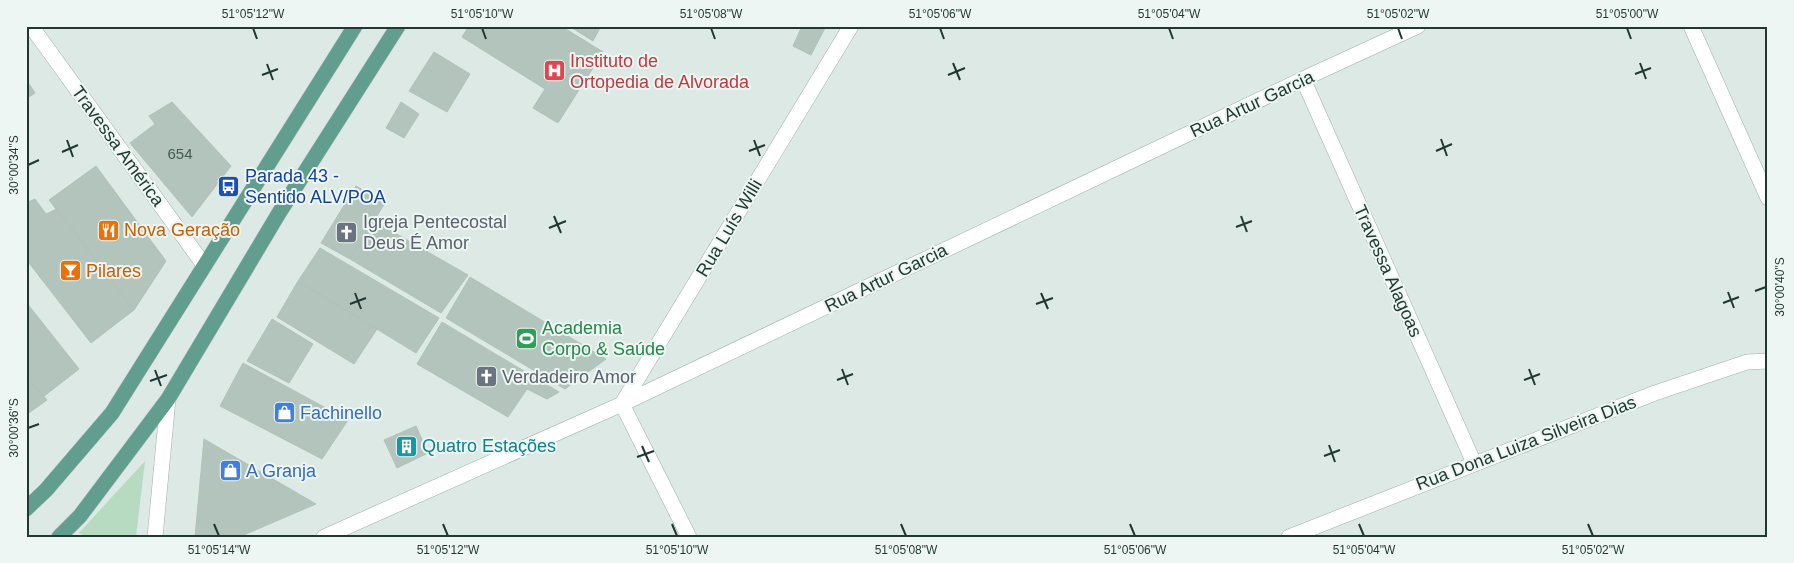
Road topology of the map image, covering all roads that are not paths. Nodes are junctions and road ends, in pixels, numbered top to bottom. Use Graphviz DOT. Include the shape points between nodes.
graph roads {
  1 [pos="31,26"];
  2 [pos="355,26"];
  3 [pos="398,26"];
  4 [pos="851,26"];
  5 [pos="1418,26"];
  6 [pos="1691,26"];
  7 [pos="1303,79"];
  8 [pos="1768,198"];
  9 [pos="204,265"];
  10 [pos="1768,361"];
  11 [pos="168,398"];
  12 [pos="622,404"];
  13 [pos="1474,463"];
  14 [pos="26,508"];
  15 [pos="59,537"];
  16 [pos="154,537"];
  17 [pos="324,537"];
  18 [pos="689,537"];
  19 [pos="1289,537"];
  1 -- 9 [label="street, Travessa América"];
  2 -- 9 [label="main road"];
  3 -- 11 [label="main road" via="279,213"];
  4 -- 12 [label="street, Rua Luís Willi"];
  5 -- 7 [label="street, Rua Artur Garcia"];
  6 -- 8 [label="street"];
  7 -- 12 [label="street, Rua Artur Garcia"];
  7 -- 13 [label="street, Travessa Alagoas"];
  9 -- 14 [label="main road" via="112,413 46,490"];
  10 -- 13 [label="street, Rua Dona Luiza Silveira Dias" via="1747,362 1655,393"];
  11 -- 15 [label="main road" via="80,516"];
  11 -- 16 [label="street"];
  12 -- 17 [label="street, Rua Artur Garcia"];
  12 -- 18 [label="street"];
  13 -- 19 [label="street, Rua Dona Luiza Silveira Dias"];
}
